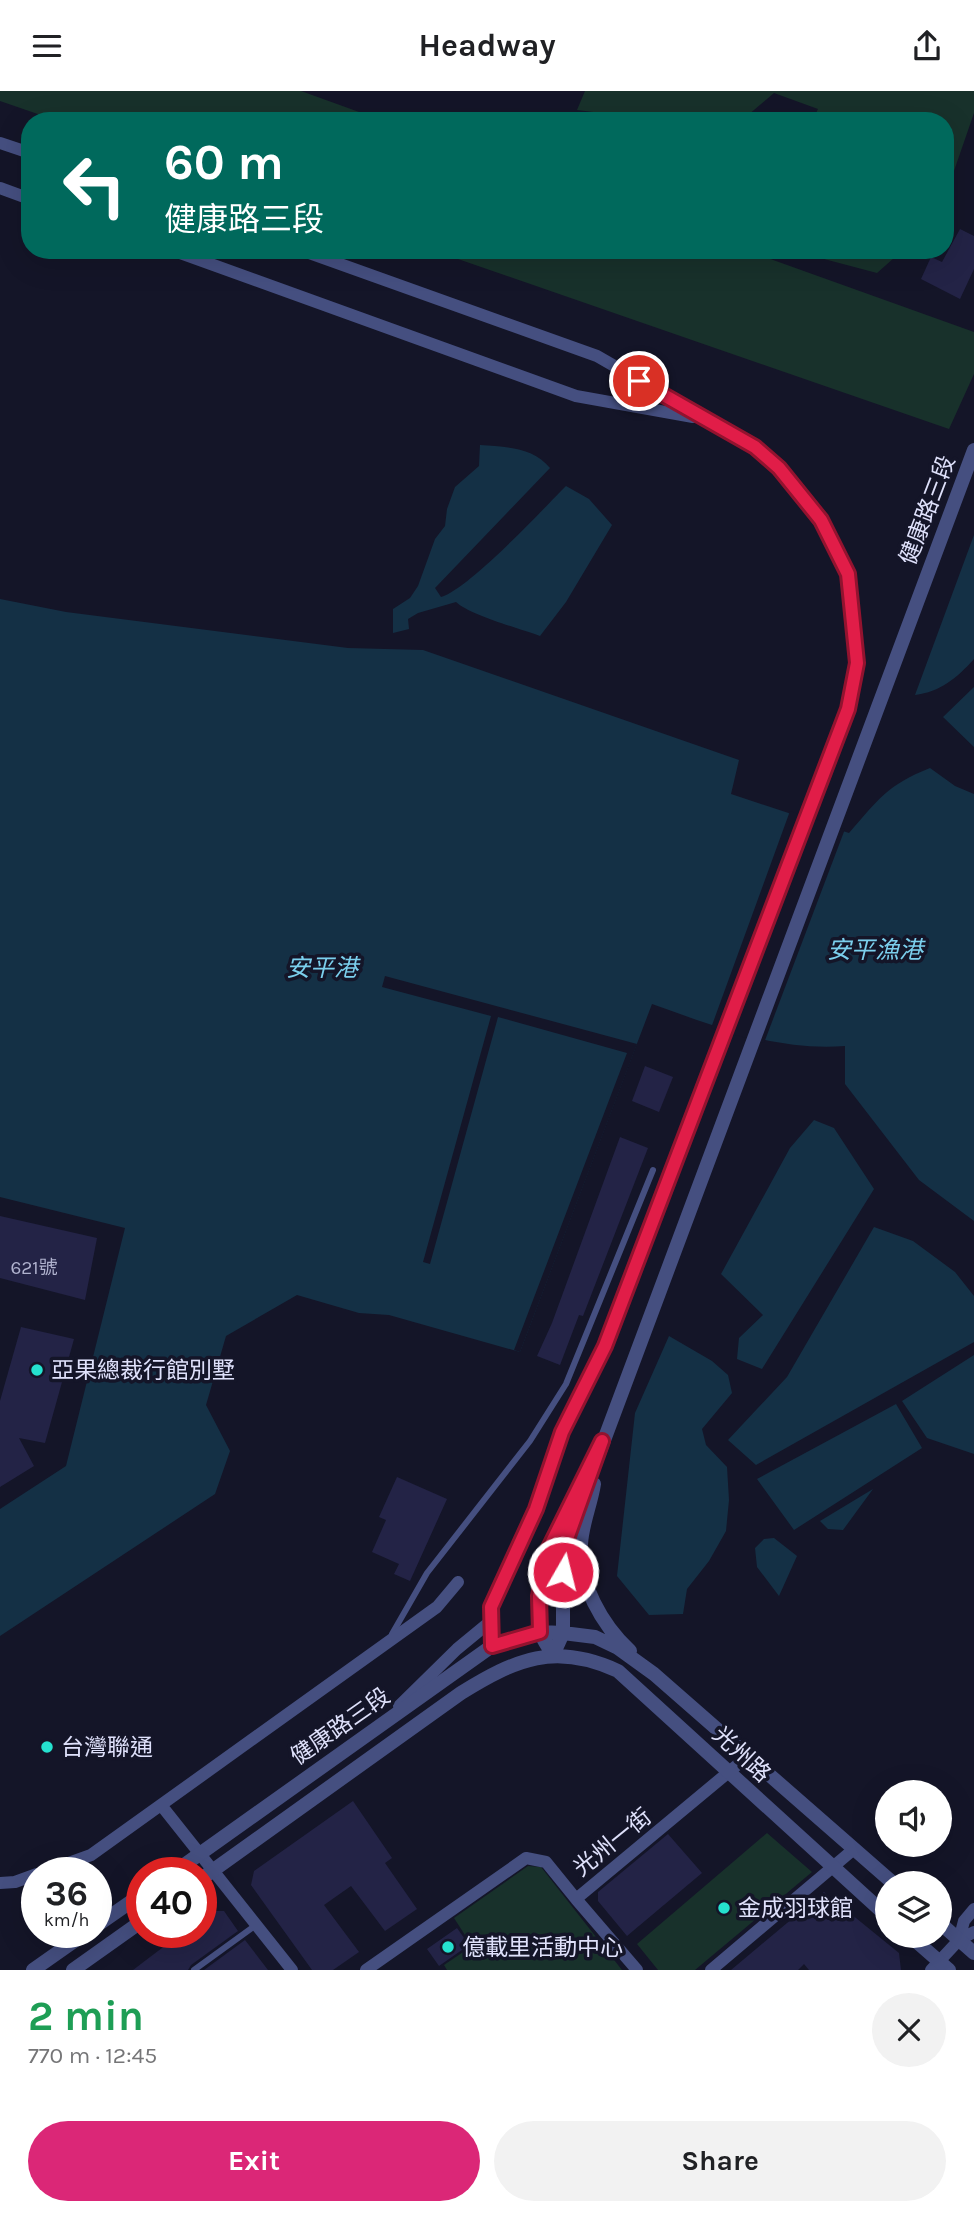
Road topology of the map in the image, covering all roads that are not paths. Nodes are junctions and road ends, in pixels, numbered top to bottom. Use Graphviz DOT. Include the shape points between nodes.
graph roads {
  1 [pos="0,143"];
  2 [pos="21,150"];
  3 [pos="0,188"];
  4 [pos="21,196"];
  5 [pos="197,259"];
  6 [pos="326,259"];
  7 [pos="704,419"];
  8 [pos="974,450"];
  9 [pos="653,1170"];
  10 [pos="602,1441"];
  11 [pos="458,1582"];
  12 [pos="491,1621"];
  13 [pos="540,1632"];
  14 [pos="563,1633"];
  15 [pos="388,1642"];
  16 [pos="492,1646"];
  17 [pos="553,1655"];
  18 [pos="654,1674"];
  19 [pos="377,1728"];
  20 [pos="748,1756"];
  21 [pos="729,1773"];
  22 [pos="161,1805"];
  23 [pos="854,1849"];
  24 [pos="199,1854"];
  25 [pos="85,1857"];
  26 [pos="195,1857"];
  27 [pos="200,1857"];
  28 [pos="217,1868"];
  29 [pos="833,1868"];
  30 [pos="879,1871"];
  31 [pos="21,1880"];
  32 [pos="0,1882"];
  33 [pos="217,1885"];
  34 [pos="576,1899"];
  35 [pos="875,1905"];
  36 [pos="974,1909"];
  37 [pos="256,1925"];
  38 [pos="126,1932"];
  39 [pos="974,1932"];
  40 [pos="952,1934"];
  41 [pos="959,1940"];
  42 [pos="64,1948"];
  43 [pos="921,1948"];
  44 [pos="974,1953"];
  45 [pos="940,1968"];
  46 [pos="33,1970"];
  47 [pos="73,1970"];
  48 [pos="194,1970"];
  49 [pos="292,1970"];
  50 [pos="366,1970"];
  51 [pos="637,1970"];
  52 [pos="711,1970"];
  1 -- 2 [label="street"];
  3 -- 4 [label="street"];
  5 -- 7 [label="street" via="576,396"];
  6 -- 7 [label="street" via="597,356"];
  7 -- 12 [label="street" via="755,447 779,468 821,520 848,574 857,663 848,709 605,1346 562,1432 536,1509 491,1607"];
  8 -- 10 [label="street, 健康路三段"];
  9 -- 15 [label="lane" via="566,1384 530,1441 427,1573"];
  10 -- 13 [label="street" via="547,1552 539,1596"];
  10 -- 14 [label="street" via="563,1550"];
  10 -- 18 [label="street" via="581,1544 584,1578 598,1612 623,1645"];
  11 -- 15 [label="street" via="437,1607"];
  12 -- 16 [label="street"];
  12 -- 19 [label="street"];
  13 -- 14 [label="street, 健康路三段"];
  13 -- 16 [label="street, 健康路三段"];
  13 -- 17 [label="street"];
  14 -- 17 [label="street"];
  14 -- 18 [label="street, 光州路" via="596,1637"];
  15 -- 22 [label="street"];
  16 -- 19 [label="street, 健康路三段"];
  17 -- 21 [label="street, 光州路" via="594,1659 618,1671"];
  17 -- 28 [label="street, 健康路三段" via="499,1669 461,1693"];
  18 -- 20 [label="street, 光州路"];
  19 -- 24 [label="street, 健康路三段"];
  20 -- 21 [label="street, 光州一街"];
  20 -- 23 [label="street, 光州路"];
  21 -- 29 [label="street, 光州路"];
  21 -- 34 [label="street, 光州一街"];
  22 -- 24 [label="street"];
  22 -- 25 [label="street"];
  23 -- 29 [label="street"];
  23 -- 30 [label="street, 光州路"];
  24 -- 26 [label="street, 健康路三段"];
  24 -- 27 [label="street"];
  29 -- 35 [label="street, 光州路"];
  29 -- 52 [label="street"];
  31 -- 32 [label="street"];
  33 -- 37 [label="street"];
  34 -- 50 [label="street, 光州一街" via="546,1862 526,1858"];
  34 -- 51 [label="street"];
  36 -- 41 [label="street" via="964,1921"];
  37 -- 48 [label="lane"];
  37 -- 49 [label="street"];
  38 -- 47 [label="street"];
  39 -- 41 [label="street"];
  40 -- 41 [label="street"];
  41 -- 44 [label="street"];
  41 -- 45 [label="street"];
  42 -- 46 [label="street"];
  43 -- 45 [label="street"];
}
